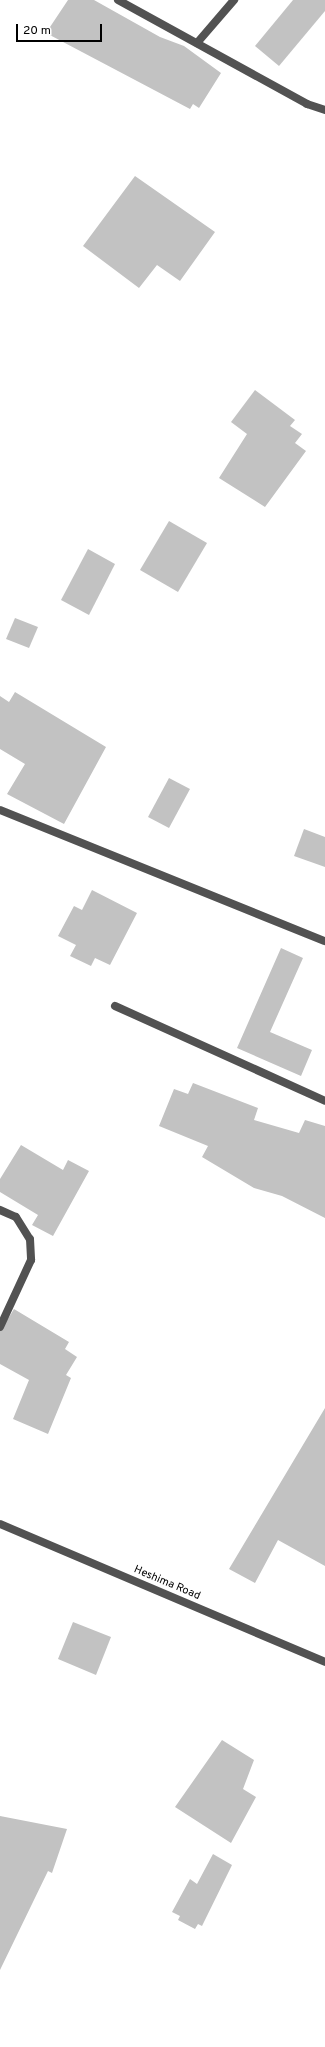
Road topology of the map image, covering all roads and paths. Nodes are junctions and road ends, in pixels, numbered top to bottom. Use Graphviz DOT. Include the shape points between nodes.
graph roads {
  1 [pos="118,0"];
  2 [pos="234,0"];
  3 [pos="197,43"];
  4 [pos="325,110"];
  5 [pos="0,810"];
  6 [pos="325,941"];
  7 [pos="115,1006"];
  8 [pos="325,1101"];
  9 [pos="0,1210"];
  10 [pos="0,1326"];
  11 [pos="0,1524"];
  12 [pos="325,1662"];
  1 -- 3 [label="street"];
  2 -- 3 [label="street"];
  3 -- 4 [label="street"];
  5 -- 6 [label="street"];
  7 -- 8 [label="street"];
  9 -- 10 [label="street" via="16,1217 30,1239 31,1260"];
  11 -- 12 [label="street, Heshima Road"];
}
